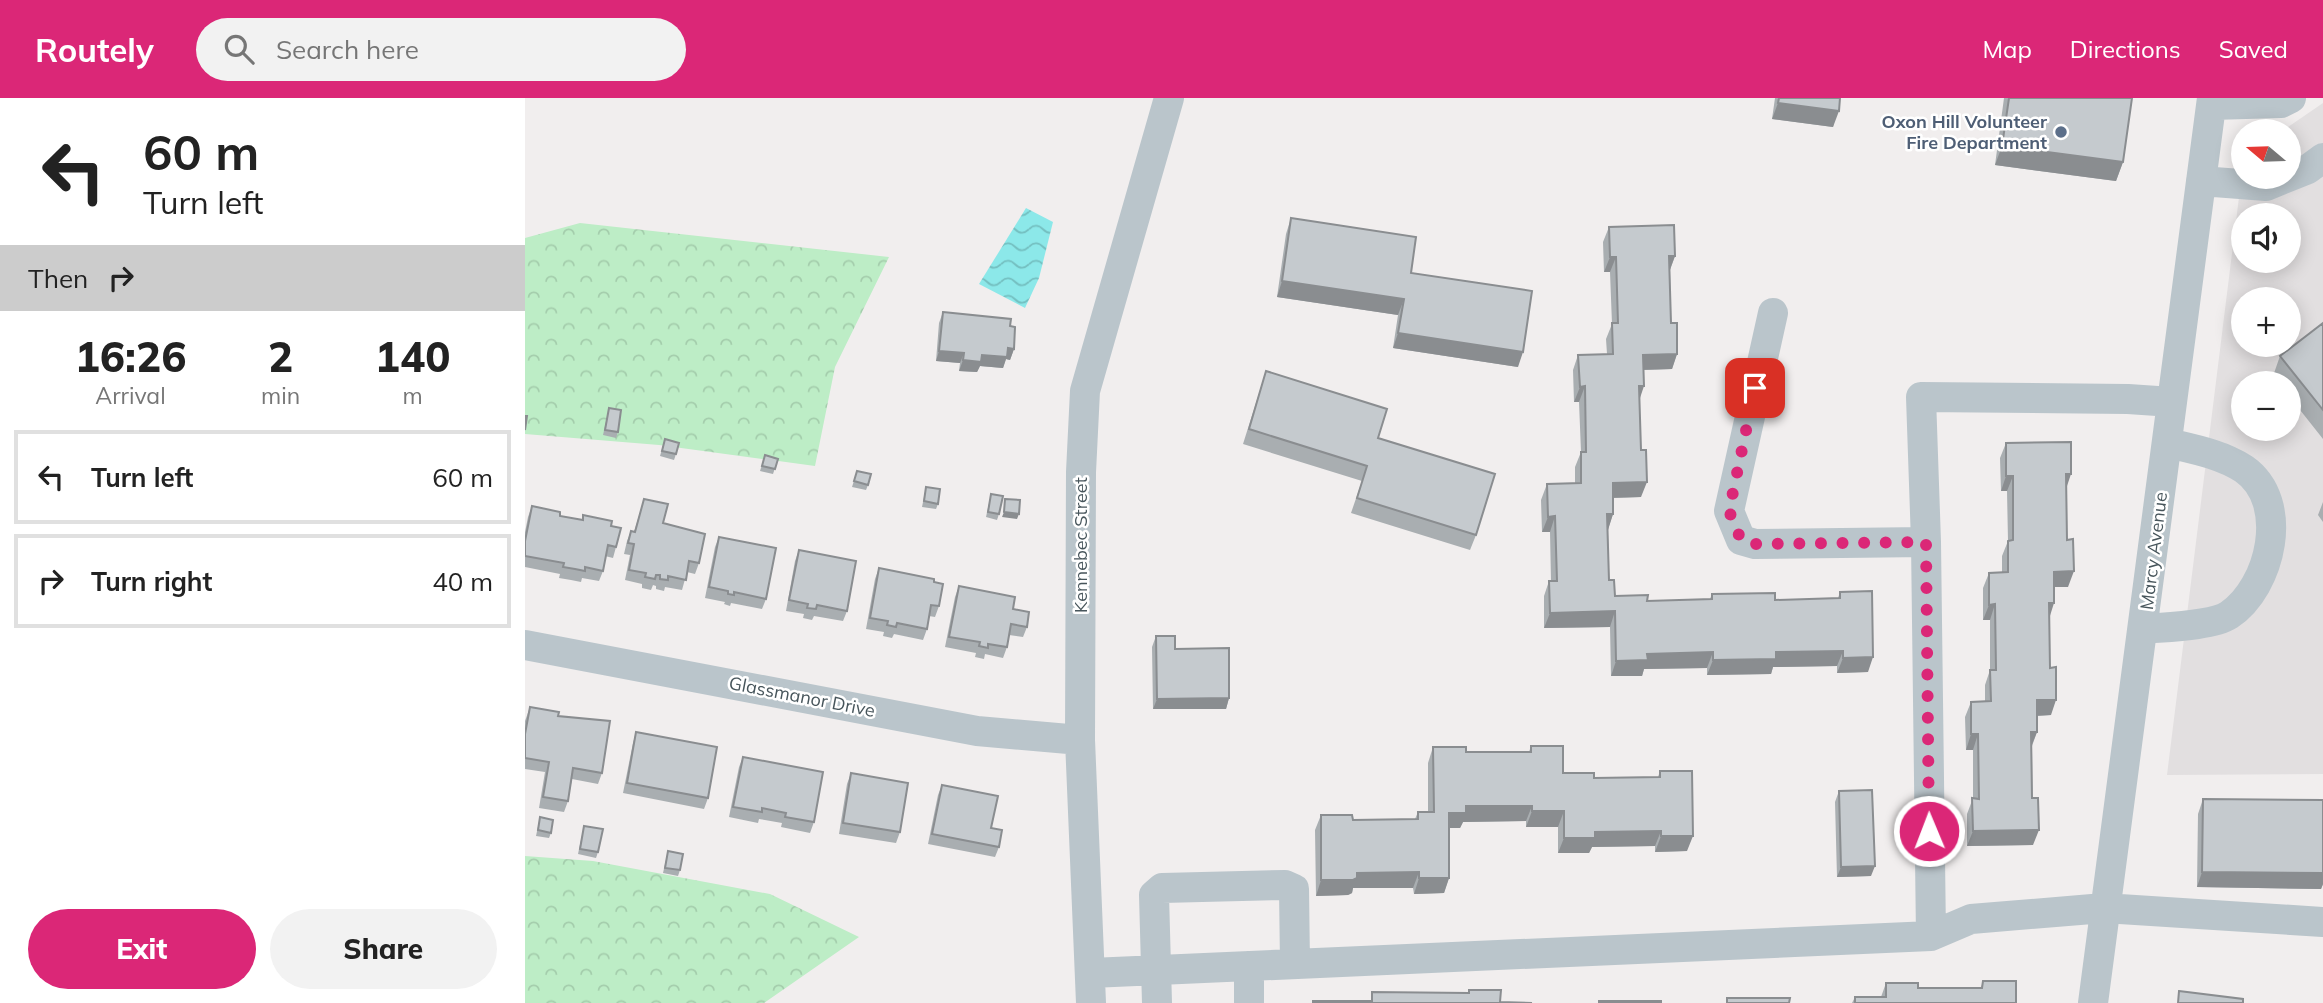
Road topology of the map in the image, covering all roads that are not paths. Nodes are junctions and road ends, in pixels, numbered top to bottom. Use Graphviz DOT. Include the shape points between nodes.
graph roads {
  1 [pos="1169,98"];
  2 [pos="2291,98"];
  3 [pos="2211,102"];
  4 [pos="2323,158"];
  5 [pos="2201,181"];
  6 [pos="1773,313"];
  7 [pos="2172,402"];
  8 [pos="2168,443"];
  9 [pos="1926,542"];
  10 [pos="2144,629"];
  11 [pos="525,645"];
  12 [pos="1080,740"];
  13 [pos="2104,908"];
  14 [pos="2323,922"];
  15 [pos="1931,936"];
  16 [pos="1295,964"];
  17 [pos="1249,966"];
  18 [pos="1156,970"];
  19 [pos="1091,973"];
  20 [pos="1091,1003"];
  21 [pos="1157,1003"];
  22 [pos="1249,1003"];
  23 [pos="2093,1003"];
  1 -- 12 [label="street, Kennebec Street" via="1084,391"];
  2 -- 3 [label="street" via="2281,103"];
  3 -- 5 [label="street, Marcy Avenue"];
  4 -- 5 [label="street" via="2266,186"];
  5 -- 7 [label="street, Marcy Avenue"];
  6 -- 9 [label="street" via="1729,511 1741,540 1755,544"];
  7 -- 8 [label="street, Marcy Avenue"];
  7 -- 9 [label="street" via="1921,397"];
  8 -- 10 [label="street, Marcy Avenue"];
  8 -- 10 [label="street" via="2221,457 2256,481 2270,515 2270,546 2252,591 2228,616 2193,625"];
  9 -- 15 [label="street"];
  10 -- 13 [label="street, Marcy Avenue"];
  11 -- 12 [label="street, Glassmanor Drive" via="977,731"];
  12 -- 19 [label="street, Kennebec Street"];
  13 -- 14 [label="street"];
  13 -- 15 [label="street" via="1971,919"];
  13 -- 23 [label="street, Marcy Avenue"];
  15 -- 16 [label="street"];
  16 -- 17 [label="street"];
  16 -- 18 [label="street" via="1294,889 1285,885 1162,888 1153,895"];
  17 -- 18 [label="street"];
  17 -- 22 [label="street"];
  18 -- 19 [label="street"];
  18 -- 21 [label="street"];
  19 -- 20 [label="street, Kennebec Street"];
}
